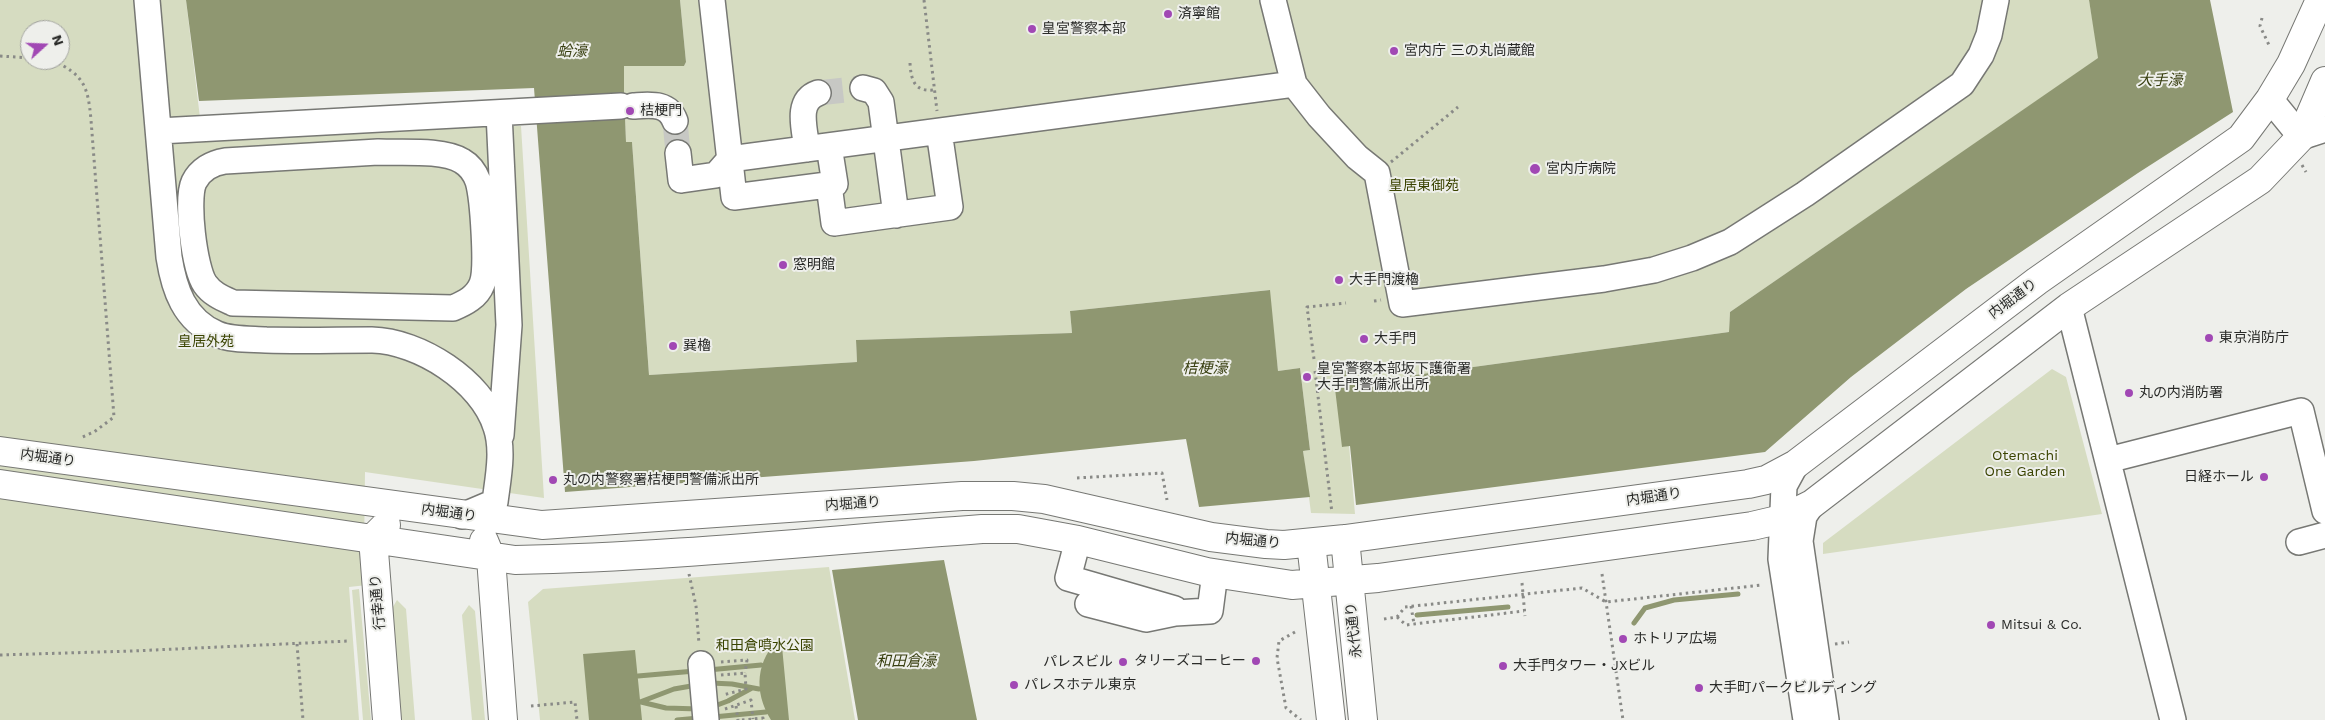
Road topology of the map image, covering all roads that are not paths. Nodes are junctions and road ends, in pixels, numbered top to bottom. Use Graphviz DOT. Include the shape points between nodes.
graph roads {
  1 [pos="147,0"];
  2 [pos="712,0"];
  3 [pos="1273,0"];
  4 [pos="1996,0"];
  5 [pos="2320,0"];
  6 [pos="2325,81"];
  7 [pos="1294,84"];
  8 [pos="863,88"];
  9 [pos="818,93"];
  10 [pos="2270,99"];
  11 [pos="499,112"];
  12 [pos="2316,120"];
  13 [pos="675,122"];
  14 [pos="159,131"];
  15 [pos="939,131"];
  16 [pos="885,138"];
  17 [pos="818,147"];
  18 [pos="378,152"];
  19 [pos="678,153"];
  20 [pos="730,159"];
  21 [pos="829,185"];
  22 [pos="896,215"];
  23 [pos="2070,307"];
  24 [pos="500,444"];
  25 [pos="0,451"];
  26 [pos="2108,460"];
  27 [pos="1796,464"];
  28 [pos="0,484"];
  29 [pos="1732,487"];
  30 [pos="1812,504"];
  31 [pos="417,508"];
  32 [pos="2325,511"];
  33 [pos="462,516"];
  34 [pos="1782,519"];
  35 [pos="1736,527"];
  36 [pos="2325,535"];
  37 [pos="373,538"];
  38 [pos="1345,539"];
  39 [pos="1078,540"];
  40 [pos="2299,542"];
  41 [pos="1312,543"];
  42 [pos="1791,557"];
  43 [pos="491,558"];
  44 [pos="1215,573"];
  45 [pos="1349,580"];
  46 [pos="1316,584"];
  47 [pos="1088,604"];
  48 [pos="1175,614"];
  49 [pos="701,664"];
  50 [pos="708,710"];
  51 [pos="387,720"];
  52 [pos="503,720"];
  53 [pos="1331,720"];
  54 [pos="1363,720"];
  55 [pos="1806,720"];
  56 [pos="1826,720"];
  57 [pos="2173,720"];
  1 -- 14 [label="street"];
  2 -- 20 [label="street"];
  3 -- 7 [label="street"];
  4 -- 7 [label="street" via="1982,55 1962,84 1805,194 1730,242 1692,258 1604,279 1391,302 1378,173 1357,157"];
  5 -- 10 [label="main road, 内堀通り" via="2291,64"];
  6 -- 12 [label="main road"];
  7 -- 15 [label="street"];
  8 -- 16 [label="street" via="870,88 880,98"];
  9 -- 17 [label="street" via="803,107"];
  10 -- 12 [label="street"];
  10 -- 27 [label="main road, 内堀通り" via="2241,138 2037,281"];
  11 -- 13 [label="street" via="663,106 671,112"];
  11 -- 14 [label="street"];
  11 -- 24 [label="street" via="509,325"];
  12 -- 23 [label="main road" via="2260,180"];
  14 -- 24 [label="street" via="172,280 189,314 217,334 234,338 374,340 402,344 454,371 479,394 496,426"];
  15 -- 16 [label="street"];
  15 -- 22 [label="street" via="950,207"];
  16 -- 17 [label="street"];
  16 -- 22 [label="street"];
  17 -- 20 [label="street"];
  17 -- 21 [label="street" via="835,184"];
  18 -- 18 [label="street" via="446,154 464,163 475,175 480,197 484,274 476,294 466,303 453,308 233,303 206,284 196,262 190,196 195,180 205,169 225,161"];
  19 -- 20 [label="street" via="681,180 716,175"];
  20 -- 21 [label="street" via="734,197"];
  21 -- 22 [label="street" via="834,223"];
  23 -- 26 [label="street"];
  23 -- 30 [label="main road"];
  24 -- 33 [label="street" via="495,502"];
  25 -- 31 [label="main road, 内堀通り"];
  26 -- 32 [label="street" via="2301,411"];
  26 -- 57 [label="street"];
  27 -- 29 [label="main road, 内堀通り" via="1766,480"];
  27 -- 34 [label="street" via="1784,486"];
  28 -- 37 [label="main road"];
  29 -- 34 [label="street" via="1762,497 1772,504"];
  29 -- 38 [label="main road, 内堀通り"];
  30 -- 34 [label="main road"];
  30 -- 42 [label="street"];
  31 -- 33 [label="main road, 内堀通り"];
  31 -- 37 [label="main road" via="393,518"];
  33 -- 41 [label="main road, 内堀通り" via="555,525 962,496 1013,496 1044,499 1211,536 1275,544"];
  33 -- 43 [label="main road" via="477,530"];
  34 -- 35 [label="main road"];
  34 -- 42 [label="street"];
  35 -- 42 [label="street" via="1765,538"];
  35 -- 45 [label="main road"];
  36 -- 40 [label="street"];
  37 -- 43 [label="main road"];
  37 -- 51 [label="main road, 行幸通り"];
  38 -- 41 [label="main road, 内堀通り"];
  38 -- 45 [label="main road, 永代通り"];
  39 -- 43 [label="main road" via="1018,529 982,528 573,558"];
  39 -- 44 [label="main road"];
  39 -- 48 [label="street" via="1068,578 1175,609"];
  41 -- 46 [label="main road"];
  42 -- 55 [label="street"];
  42 -- 56 [label="street"];
  43 -- 52 [label="main road"];
  44 -- 46 [label="main road" via="1286,585"];
  44 -- 48 [label="street" via="1210,611"];
  45 -- 46 [label="main road"];
  45 -- 54 [label="main road, 永代通り"];
  46 -- 53 [label="main road"];
  47 -- 48 [label="street" via="1146,619"];
  49 -- 50 [label="street"];
}
